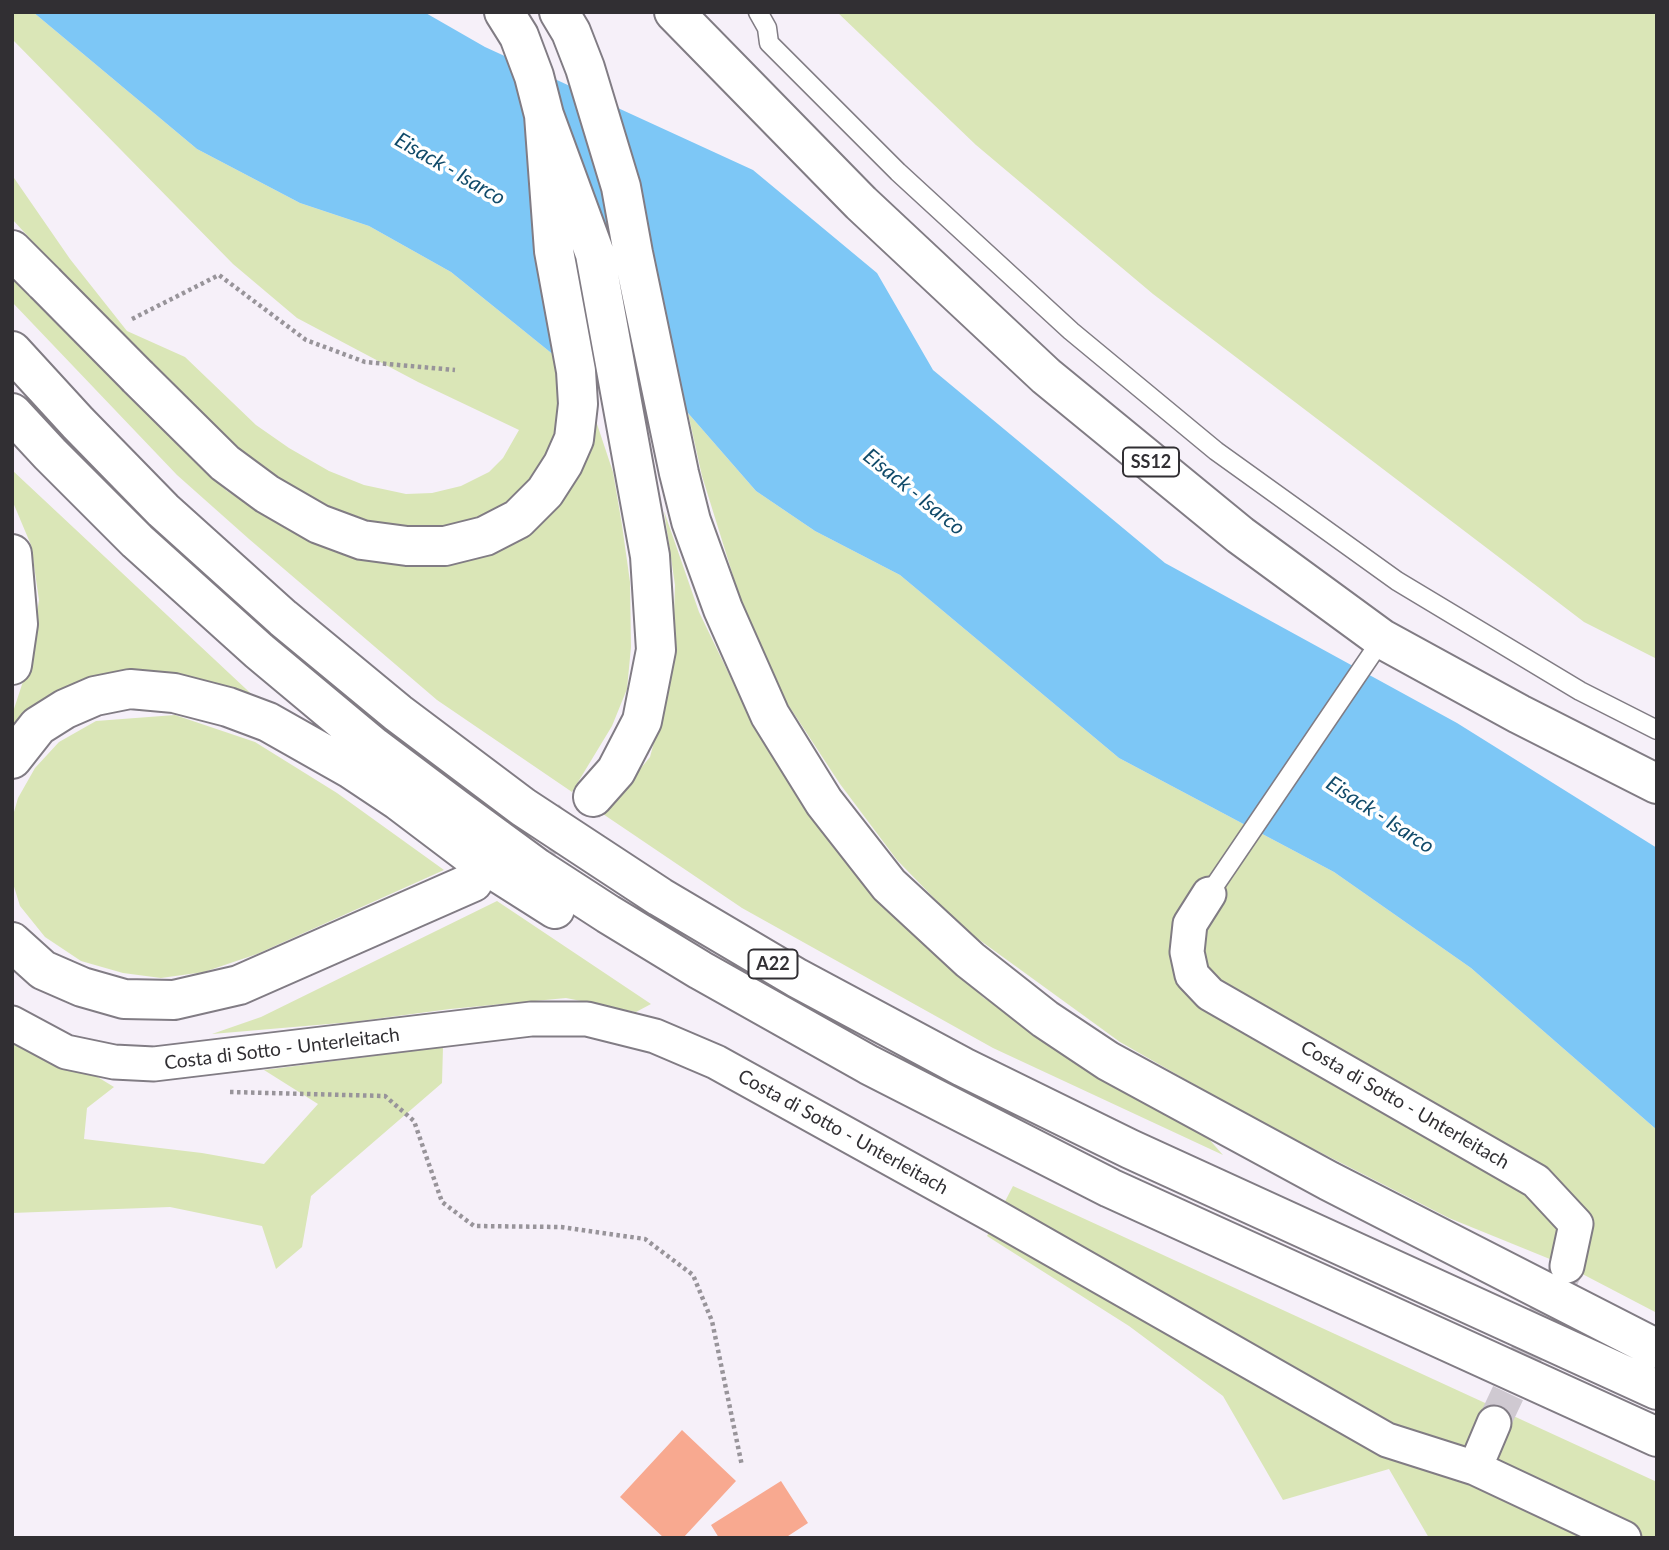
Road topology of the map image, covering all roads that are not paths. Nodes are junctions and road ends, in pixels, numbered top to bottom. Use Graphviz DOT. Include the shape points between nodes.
graph roads {
  1 [pos="674,12"];
  2 [pos="758,12"];
  3 [pos="565,22"];
  4 [pos="511,24"];
  5 [pos="598,114"];
  6 [pos="544,115"];
  7 [pos="12,250"];
  8 [pos="595,254"];
  9 [pos="12,351"];
  10 [pos="12,413"];
  11 [pos="12,554"];
  12 [pos="1375,650"];
  13 [pos="12,665"];
  14 [pos="1657,730"];
  15 [pos="12,759"];
  16 [pos="1657,784"];
  17 [pos="593,797"];
  18 [pos="473,882"];
  19 [pos="1209,894"];
  20 [pos="12,942"];
  21 [pos="700,970"];
  22 [pos="12,1023"];
  23 [pos="1567,1266"];
  24 [pos="1657,1349"];
  25 [pos="1657,1390"];
  26 [pos="1494,1423"];
  27 [pos="1657,1437"];
  28 [pos="1475,1468"];
  29 [pos="1624,1538"];
  1 -- 12 [label="main road, SS12" via="861,203 1046,376"];
  2 -- 14 [label="lane" via="769,43 898,172 1071,331 1216,451 1397,581 1580,691"];
  3 -- 5 [label="main road"];
  4 -- 6 [label="main road" via="534,76"];
  5 -- 8 [label="main road"];
  5 -- 24 [label="main road" via="621,187 691,521 723,609 770,715 824,802 889,885 970,960 1045,1019 1108,1060 1329,1181"];
  6 -- 7 [label="main road, bridge" via="554,251 576,371 574,439 545,492 518,519 485,536 446,546 362,540 319,524 268,494 225,463"];
  6 -- 8 [label="main road"];
  8 -- 17 [label="main road" via="650,555 656,650 642,721 616,771"];
  9 -- 25 [label="main road, A22" via="163,510 283,618 523,807 660,897 797,978 1082,1126"];
  10 -- 21 [label="main road, A22" via="137,541 374,747 537,868"];
  11 -- 13 [label="main road" via="18,624"];
  12 -- 16 [label="main road, SS12" via="1519,714"];
  12 -- 19 [label="lane"];
  15 -- 21 [label="main road" via="38,726 95,696 130,689 174,693 228,707 268,722 351,769 549,906 589,928"];
  18 -- 20 [label="main road" via="239,985 174,1000 124,999 82,987 43,970"];
  19 -- 23 [label="street, Costa di Sotto - Unterleitach" via="1190,924 1187,952 1192,975 1210,994 1536,1181 1576,1224"];
  21 -- 27 [label="main road, A22" via="869,1065 1110,1188"];
  22 -- 28 [label="street, Costa di Sotto - Unterleitach" via="66,1052 154,1064 531,1019 587,1019 655,1036 716,1062 1387,1440"];
  26 -- 28 [label="street"];
  28 -- 29 [label="street, Costa di Sotto - Unterleitach"];
}
